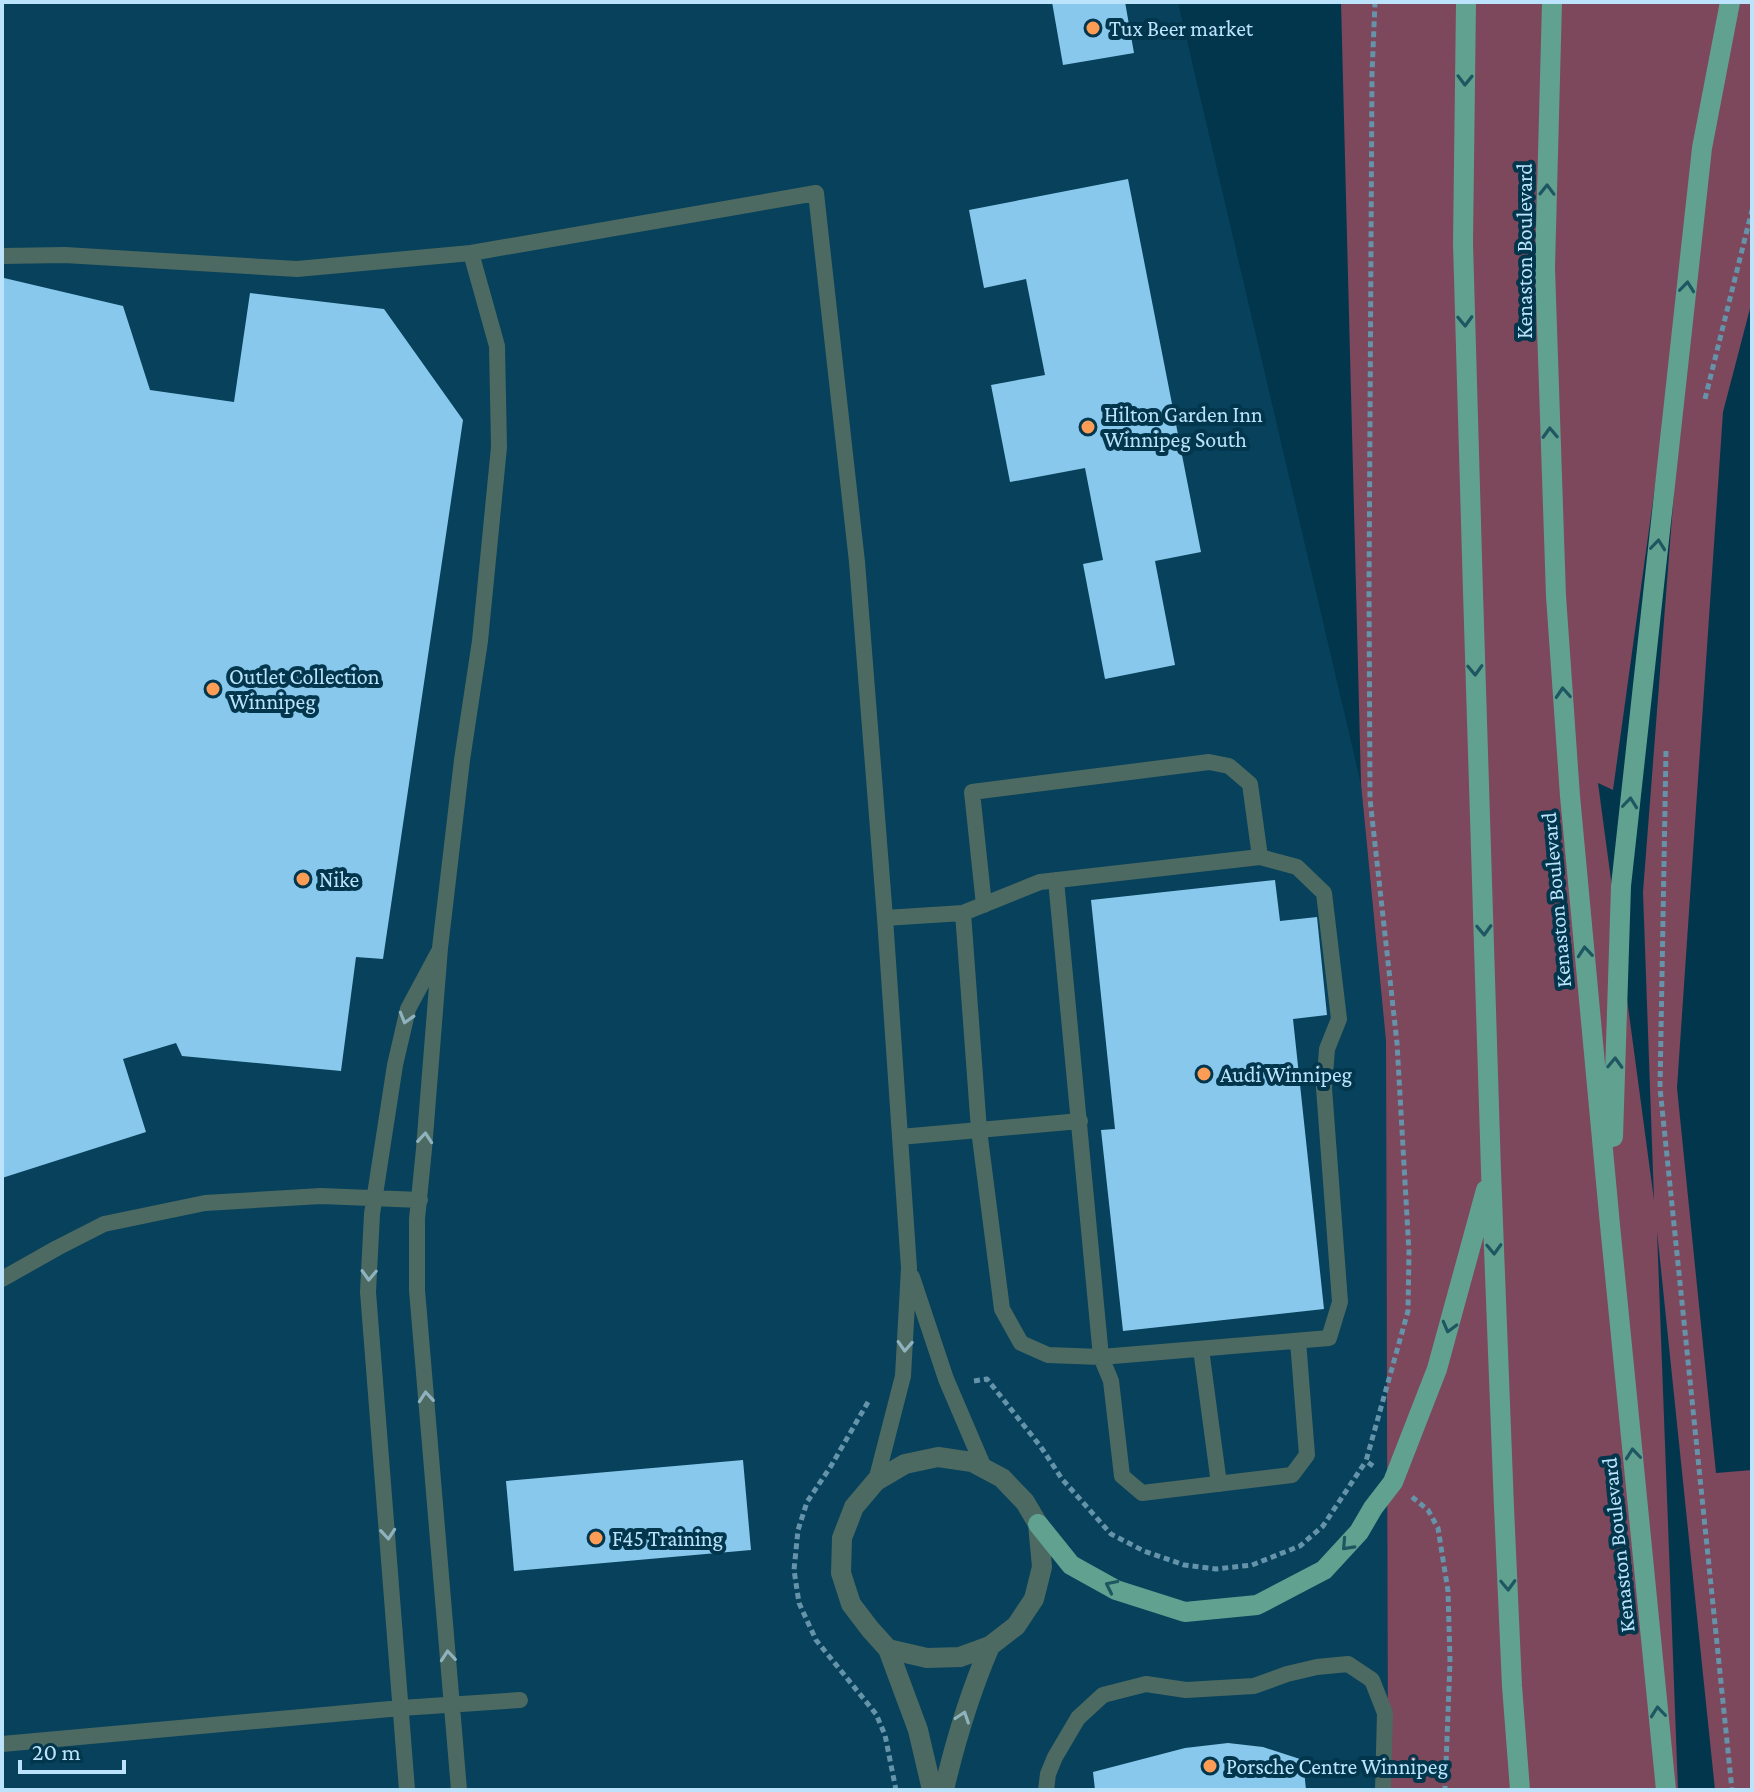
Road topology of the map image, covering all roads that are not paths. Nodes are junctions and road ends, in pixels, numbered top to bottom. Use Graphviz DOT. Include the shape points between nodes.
graph roads {
  1 [pos="1466,2"];
  2 [pos="1552,2"];
  3 [pos="1730,2"];
  4 [pos="471,253"];
  5 [pos="2,256"];
  6 [pos="1260,857"];
  7 [pos="1056,880"];
  8 [pos="984,905"];
  9 [pos="963,913"];
  10 [pos="885,918"];
  11 [pos="440,948"];
  12 [pos="1080,1121"];
  13 [pos="979,1130"];
  14 [pos="900,1137"];
  15 [pos="1491,1171"];
  16 [pos="374,1198"];
  17 [pos="420,1200"];
  18 [pos="1610,1225"];
  19 [pos="909,1268"];
  20 [pos="2,1279"];
  21 [pos="1298,1341"];
  22 [pos="1201,1349"];
  23 [pos="1101,1357"];
  24 [pos="984,1468"];
  25 [pos="876,1481"];
  26 [pos="1219,1484"];
  27 [pos="1038,1524"];
  28 [pos="990,1646"];
  29 [pos="888,1649"];
  30 [pos="520,1700"];
  31 [pos="452,1704"];
  32 [pos="401,1708"];
  33 [pos="2,1744"];
  34 [pos="407,1790"];
  35 [pos="459,1790"];
  36 [pos="932,1790"];
  37 [pos="944,1790"];
  38 [pos="1046,1790"];
  39 [pos="1383,1790"];
  40 [pos="1520,1790"];
  41 [pos="1666,1790"];
  1 -- 15 [label="main road, one-way" via="1463,243"];
  18 -- 2 [label="main road, Kenaston Boulevard, one-way" via="1556,596 1545,268"];
  18 -- 3 [label="main road, one-way" via="1621,886 1702,148"];
  4 -- 5 [label="lane" via="297,269"];
  4 -- 10 [label="lane" via="816,193 857,562"];
  4 -- 11 [label="lane" via="497,346 499,447"];
  6 -- 7 [label="lane"];
  6 -- 8 [label="lane" via="1250,784 1229,766 1209,762 972,792"];
  6 -- 21 [label="lane" via="1297,867 1324,893 1339,1019 1327,1049 1324,1088 1340,1302 1329,1338"];
  7 -- 8 [label="lane"];
  7 -- 12 [label="lane"];
  8 -- 9 [label="lane"];
  9 -- 10 [label="lane"];
  9 -- 13 [label="lane"];
  10 -- 14 [label="lane"];
  11 -- 16 [label="lane, one-way" via="408,1009"];
  17 -- 11 [label="lane, one-way"];
  12 -- 13 [label="lane"];
  12 -- 23 [label="lane"];
  13 -- 14 [label="lane"];
  13 -- 23 [label="lane" via="1002,1309 1021,1343 1048,1355"];
  14 -- 19 [label="lane"];
  15 -- 27 [label="main road, one-way" via="1437,1369 1393,1482 1359,1532 1324,1570 1257,1605 1185,1612 1116,1590 1071,1565"];
  15 -- 40 [label="main road, one-way"];
  16 -- 17 [label="lane"];
  16 -- 20 [label="lane" via="205,1203 104,1224"];
  16 -- 32 [label="lane, one-way" via="368,1292"];
  31 -- 17 [label="lane, one-way" via="417,1290"];
  41 -- 18 [label="main road, Kenaston Boulevard, one-way"];
  19 -- 24 [label="lane" via="946,1379"];
  19 -- 25 [label="lane, one-way" via="903,1376"];
  21 -- 22 [label="lane"];
  21 -- 26 [label="lane" via="1307,1455 1292,1475"];
  22 -- 23 [label="lane"];
  22 -- 26 [label="lane"];
  23 -- 26 [label="lane" via="1111,1381 1122,1476 1142,1493"];
  24 -- 25 [label="street" via="938,1457 905,1464"];
  24 -- 27 [label="street" via="1002,1478"];
  25 -- 29 [label="street" via="854,1507 842,1538 841,1573 851,1604"];
  27 -- 28 [label="street" via="1042,1567 1034,1599 1016,1626"];
  28 -- 29 [label="street" via="960,1657 927,1658"];
  37 -- 28 [label="street, one-way" via="958,1730"];
  29 -- 36 [label="street" via="918,1730"];
  30 -- 31 [label="lane"];
  31 -- 32 [label="lane"];
  31 -- 35 [label="lane"];
  32 -- 33 [label="lane"];
  32 -- 34 [label="lane"];
  38 -- 39 [label="lane" via="1055,1757 1078,1718 1103,1695 1146,1684 1186,1690 1254,1686 1287,1674 1348,1664 1372,1680 1385,1713"];
}
